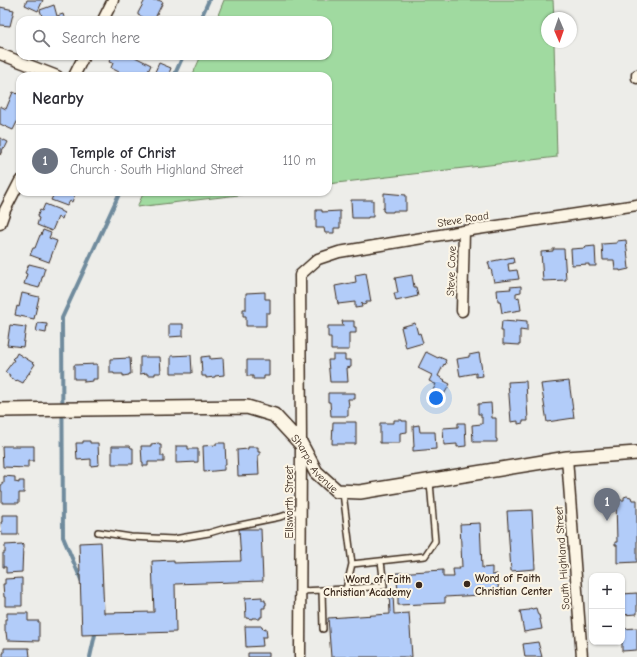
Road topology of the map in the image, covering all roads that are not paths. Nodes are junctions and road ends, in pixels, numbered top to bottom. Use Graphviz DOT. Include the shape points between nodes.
graph roads {
  1 [pos="113,0"];
  2 [pos="105,16"];
  3 [pos="0,54"];
  4 [pos="82,60"];
  5 [pos="47,72"];
  6 [pos="76,72"];
  7 [pos="637,75"];
  8 [pos="637,78"];
  9 [pos="16,189"];
  10 [pos="637,205"];
  11 [pos="0,224"];
  12 [pos="464,231"];
  13 [pos="300,275"];
  14 [pos="462,311"];
  15 [pos="0,410"];
  16 [pos="301,444"];
  17 [pos="637,453"];
  18 [pos="567,458"];
  19 [pos="430,481"];
  20 [pos="343,491"];
  21 [pos="301,510"];
  22 [pos="98,532"];
  23 [pos="381,561"];
  24 [pos="352,564"];
  25 [pos="346,589"];
  26 [pos="322,590"];
  27 [pos="300,591"];
  28 [pos="323,628"];
  29 [pos="300,657"];
  30 [pos="582,657"];
  1 -- 2 [label="street"];
  3 -- 5 [label="street"];
  4 -- 6 [label="street"];
  7 -- 8 [label="street"];
  9 -- 11 [label="street"];
  10 -- 12 [label="street, Steve Road"];
  12 -- 13 [label="street, Steve Road" via="339,252 318,259"];
  12 -- 14 [label="street, Steve Cove"];
  13 -- 16 [label="street, Ellsworth Street"];
  15 -- 16 [label="street, Sharpe Avenue" via="247,407 274,415"];
  16 -- 20 [label="street, Sharpe Avenue" via="316,472 337,491"];
  16 -- 21 [label="street, Ellsworth Street"];
  17 -- 18 [label="street, Sharpe Avenue"];
  18 -- 19 [label="street, Sharpe Avenue"];
  18 -- 30 [label="street, South Highland Street"];
  19 -- 20 [label="street, Sharpe Avenue" via="360,492"];
  19 -- 23 [label="lane" via="434,542 425,556"];
  20 -- 24 [label="lane"];
  21 -- 22 [label="lane" via="280,517 174,539"];
  21 -- 27 [label="street, Ellsworth Street"];
  23 -- 24 [label="lane"];
  23 -- 25 [label="lane" via="384,586"];
  24 -- 25 [label="lane"];
  25 -- 26 [label="lane"];
  26 -- 27 [label="lane"];
  26 -- 28 [label="lane"];
  27 -- 29 [label="street, Ellsworth Street"];
}
